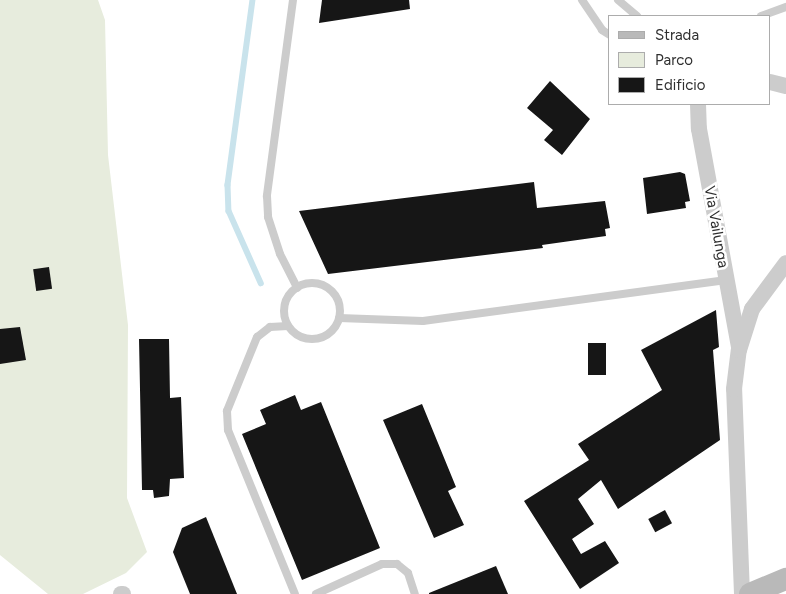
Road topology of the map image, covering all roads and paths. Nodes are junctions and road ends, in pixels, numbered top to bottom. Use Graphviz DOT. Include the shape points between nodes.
graph roads {
  1 [pos="293,0"];
  2 [pos="582,0"];
  3 [pos="618,0"];
  4 [pos="786,7"];
  5 [pos="636,15"];
  6 [pos="764,15"];
  7 [pos="608,34"];
  8 [pos="771,82"];
  9 [pos="786,86"];
  10 [pos="698,105"];
  11 [pos="786,264"];
  12 [pos="726,280"];
  13 [pos="298,288"];
  14 [pos="339,318"];
  15 [pos="288,326"];
  16 [pos="739,350"];
  17 [pos="786,579"];
  18 [pos="295,594"];
  19 [pos="316,594"];
  20 [pos="415,594"];
  21 [pos="742,594"];
  22 [pos="750,594"];
  1 -- 13 [label="lane" via="267,196 268,217 280,254"];
  2 -- 7 [label="lane"];
  3 -- 5 [label="lane"];
  4 -- 6 [label="lane"];
  8 -- 9 [label="street"];
  10 -- 12 [label="street, Via Vailunga" via="698,129"];
  11 -- 16 [label="street, Via Vailunga" via="752,309"];
  12 -- 14 [label="lane" via="423,321"];
  12 -- 16 [label="street, Via Vailunga"];
  13 -- 14 [label="lane" via="318,284 329,289 340,307"];
  13 -- 15 [label="lane" via="285,305"];
  14 -- 15 [label="lane" via="333,329 315,339 295,334"];
  15 -- 18 [label="lane" via="270,327 257,337 227,411 228,430"];
  16 -- 21 [label="street, Via Vailunga" via="734,389"];
  17 -- 22 [label="street"];
  19 -- 20 [label="lane" via="382,564 397,564 408,573"];
}
